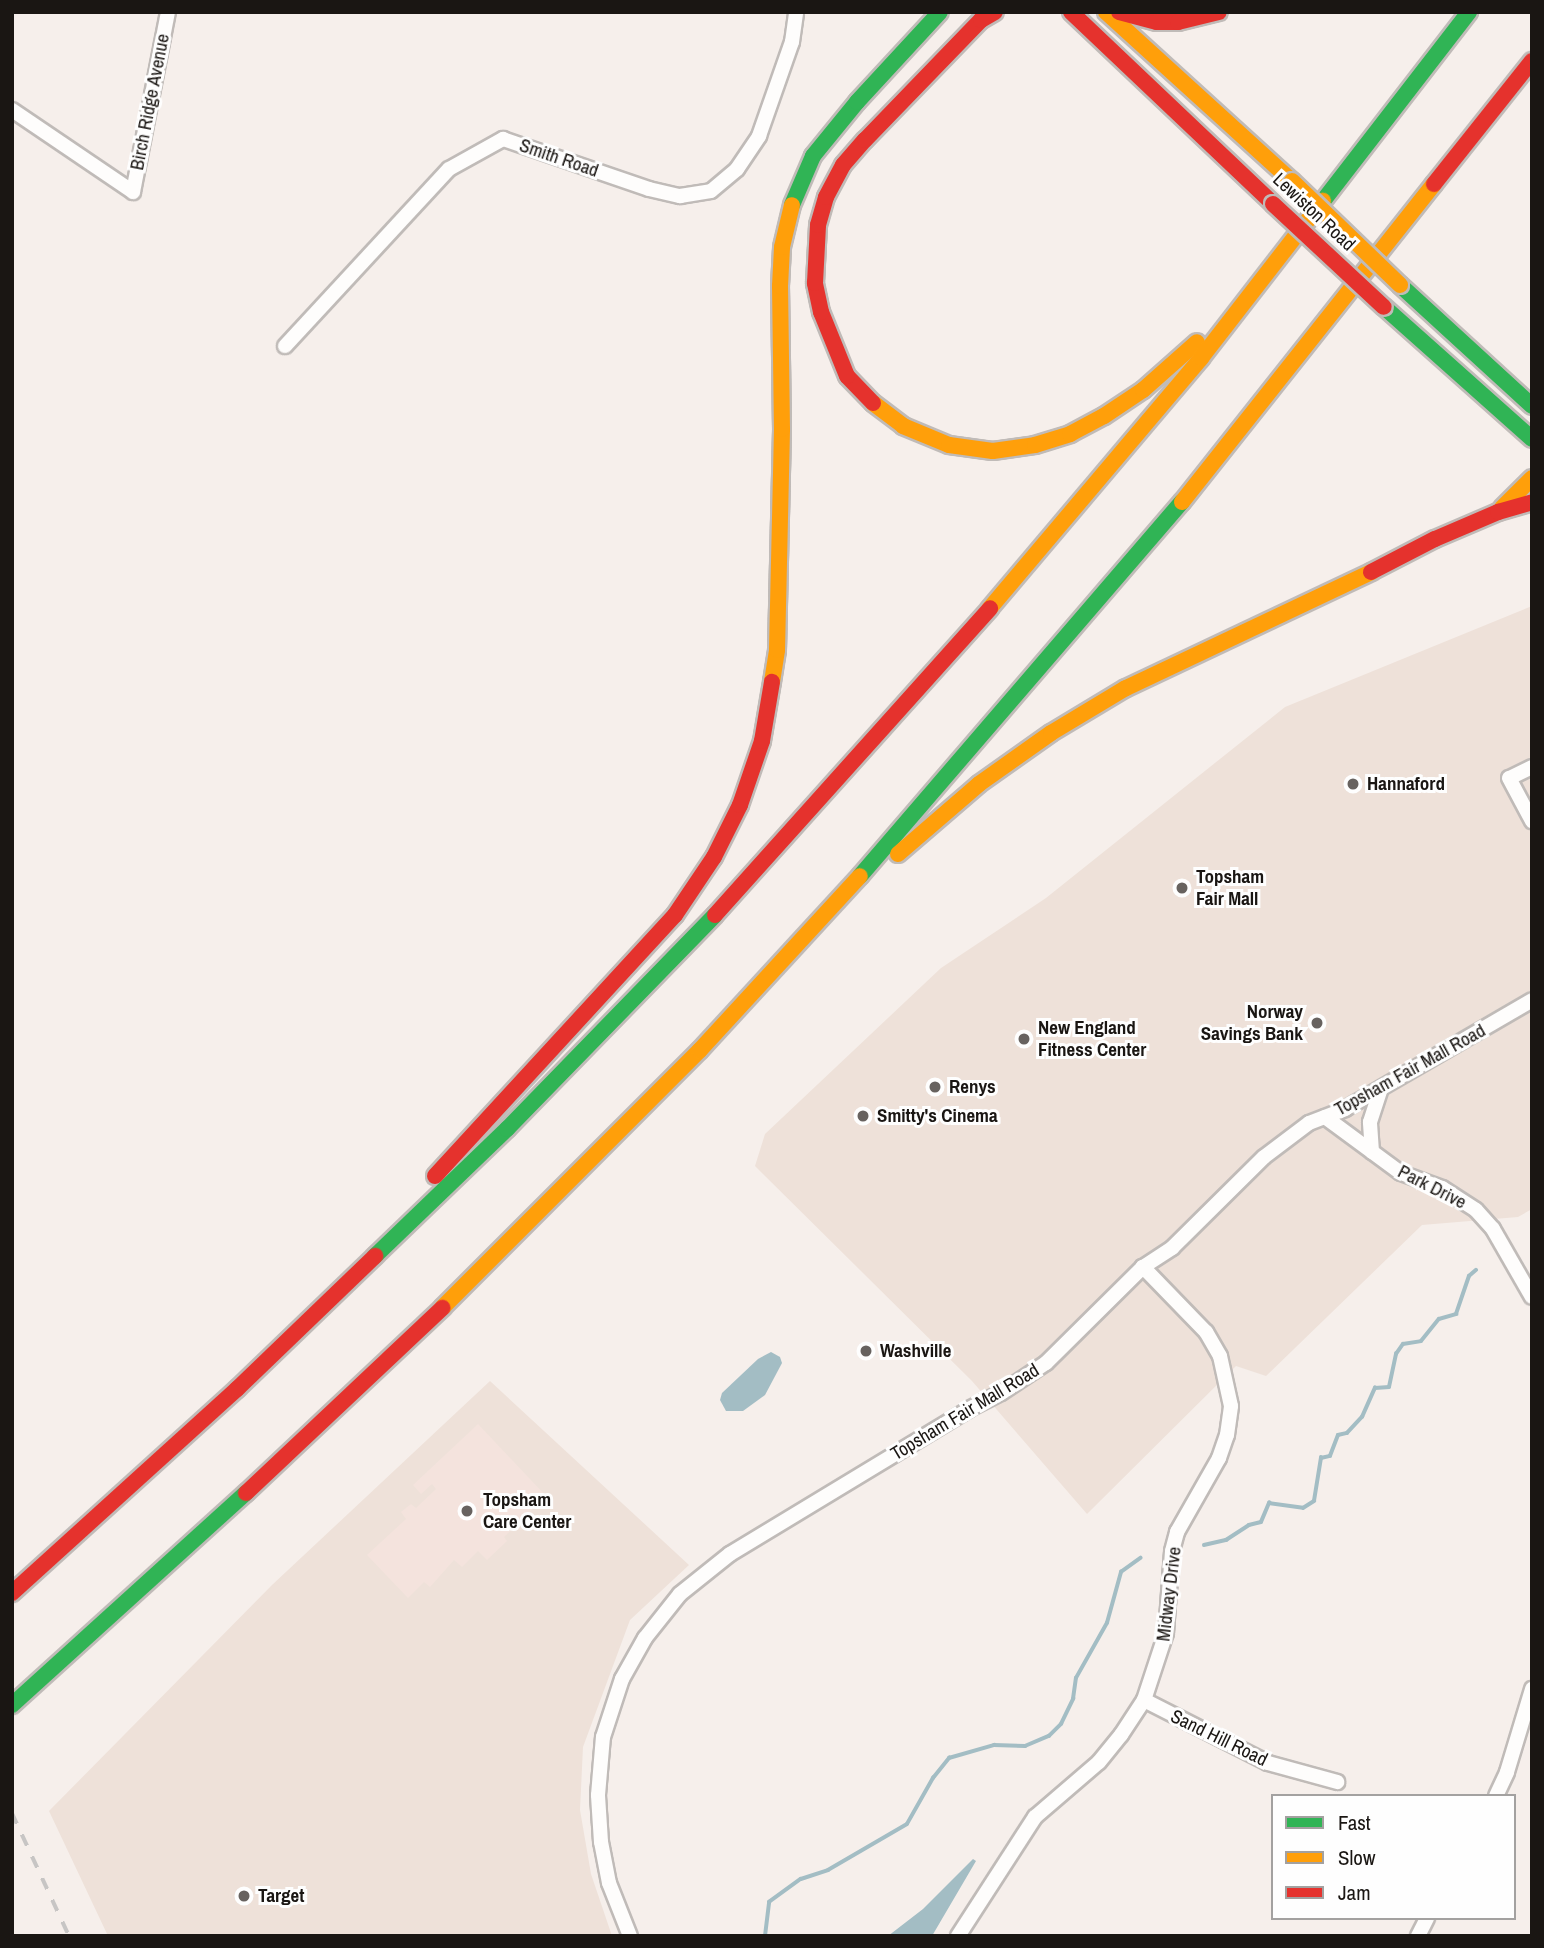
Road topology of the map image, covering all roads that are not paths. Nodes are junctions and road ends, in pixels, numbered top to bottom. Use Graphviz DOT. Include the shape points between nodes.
graph roads {
  1 [pos="168,12"];
  2 [pos="796,12"];
  3 [pos="940,12"];
  4 [pos="995,12"];
  5 [pos="1054,12"];
  6 [pos="1105,12"];
  7 [pos="1119,12"];
  8 [pos="1219,12"];
  9 [pos="1469,12"];
  10 [pos="1076,17"];
  11 [pos="1532,61"];
  12 [pos="12,110"];
  13 [pos="1256,289"];
  14 [pos="285,346"];
  15 [pos="1532,406"];
  16 [pos="1508,417"];
  17 [pos="1532,418"];
  18 [pos="1532,439"];
  19 [pos="1532,478"];
  20 [pos="1532,502"];
  21 [pos="1498,512"];
  22 [pos="1532,767"];
  23 [pos="1532,821"];
  24 [pos="825,917"];
  25 [pos="1532,1000"];
  26 [pos="1381,1089"];
  27 [pos="1325,1117"];
  28 [pos="1372,1152"];
  29 [pos="1143,1267"];
  30 [pos="344,1286"];
  31 [pos="1532,1297"];
  32 [pos="12,1593"];
  33 [pos="1532,1689"];
  34 [pos="1144,1700"];
  35 [pos="12,1705"];
  36 [pos="1337,1782"];
  37 [pos="1497,1794"];
  38 [pos="1426,1920"];
  39 [pos="630,1936"];
  40 [pos="958,1936"];
  41 [pos="1418,1936"];
  1 -- 12 [label="street, Birch Ridge Avenue" via="133,192"];
  2 -- 14 [label="street, Smith Road" via="792,42 759,136 737,169 711,191 680,196 649,189 503,139 449,169"];
  3 -- 30 [label="highway" via="813,156 789,211 780,286 776,670 762,740 732,822 690,894 657,938 348,1267"];
  4 -- 13 [label="highway" via="981,20 865,140 826,197 818,225 815,283 837,356 863,396 903,426 949,445 993,451 1035,446 1070,434 1143,390"];
  5 -- 10 [label="highway"];
  6 -- 15 [label="highway, Lewiston Road, bridge"];
  7 -- 8 [label="highway" via="1157,22 1178,22"];
  9 -- 13 [label="highway"];
  10 -- 16 [label="highway, Lewiston Road, bridge" via="1384,307"];
  11 -- 24 [label="highway" via="1168,519"];
  13 -- 30 [label="highway" via="981,619 677,958"];
  16 -- 17 [label="highway"];
  16 -- 18 [label="highway, Lewiston Road"];
  19 -- 21 [label="highway"];
  20 -- 21 [label="highway"];
  21 -- 24 [label="highway" via="1189,656 1087,711 979,784 860,892"];
  22 -- 23 [label="street" via="1509,778"];
  24 -- 35 [label="highway" via="700,1050 444,1306"];
  25 -- 26 [label="street, Topsham Fair Mall Road"];
  26 -- 27 [label="street, Topsham Fair Mall Road"];
  26 -- 28 [label="street" via="1370,1122"];
  27 -- 28 [label="street, Park Drive"];
  27 -- 29 [label="street, Topsham Fair Mall Road" via="1309,1123 1264,1157 1193,1229"];
  28 -- 31 [label="street, Park Drive" via="1401,1173 1442,1188 1476,1210 1493,1229"];
  29 -- 34 [label="street, Midway Drive" via="1206,1332 1220,1356 1231,1406 1219,1458 1177,1532 1166,1633"];
  29 -- 39 [label="street, Topsham Fair Mall Road" via="1046,1363 730,1554 680,1594 645,1638 615,1699 598,1775 601,1842 609,1883"];
  30 -- 32 [label="highway"];
  33 -- 37 [label="street"];
  34 -- 36 [label="street, Sand Hill Road" via="1268,1763"];
  34 -- 40 [label="street, Midway Drive" via="1099,1762 1035,1817"];
  38 -- 41 [label="street"];
}
